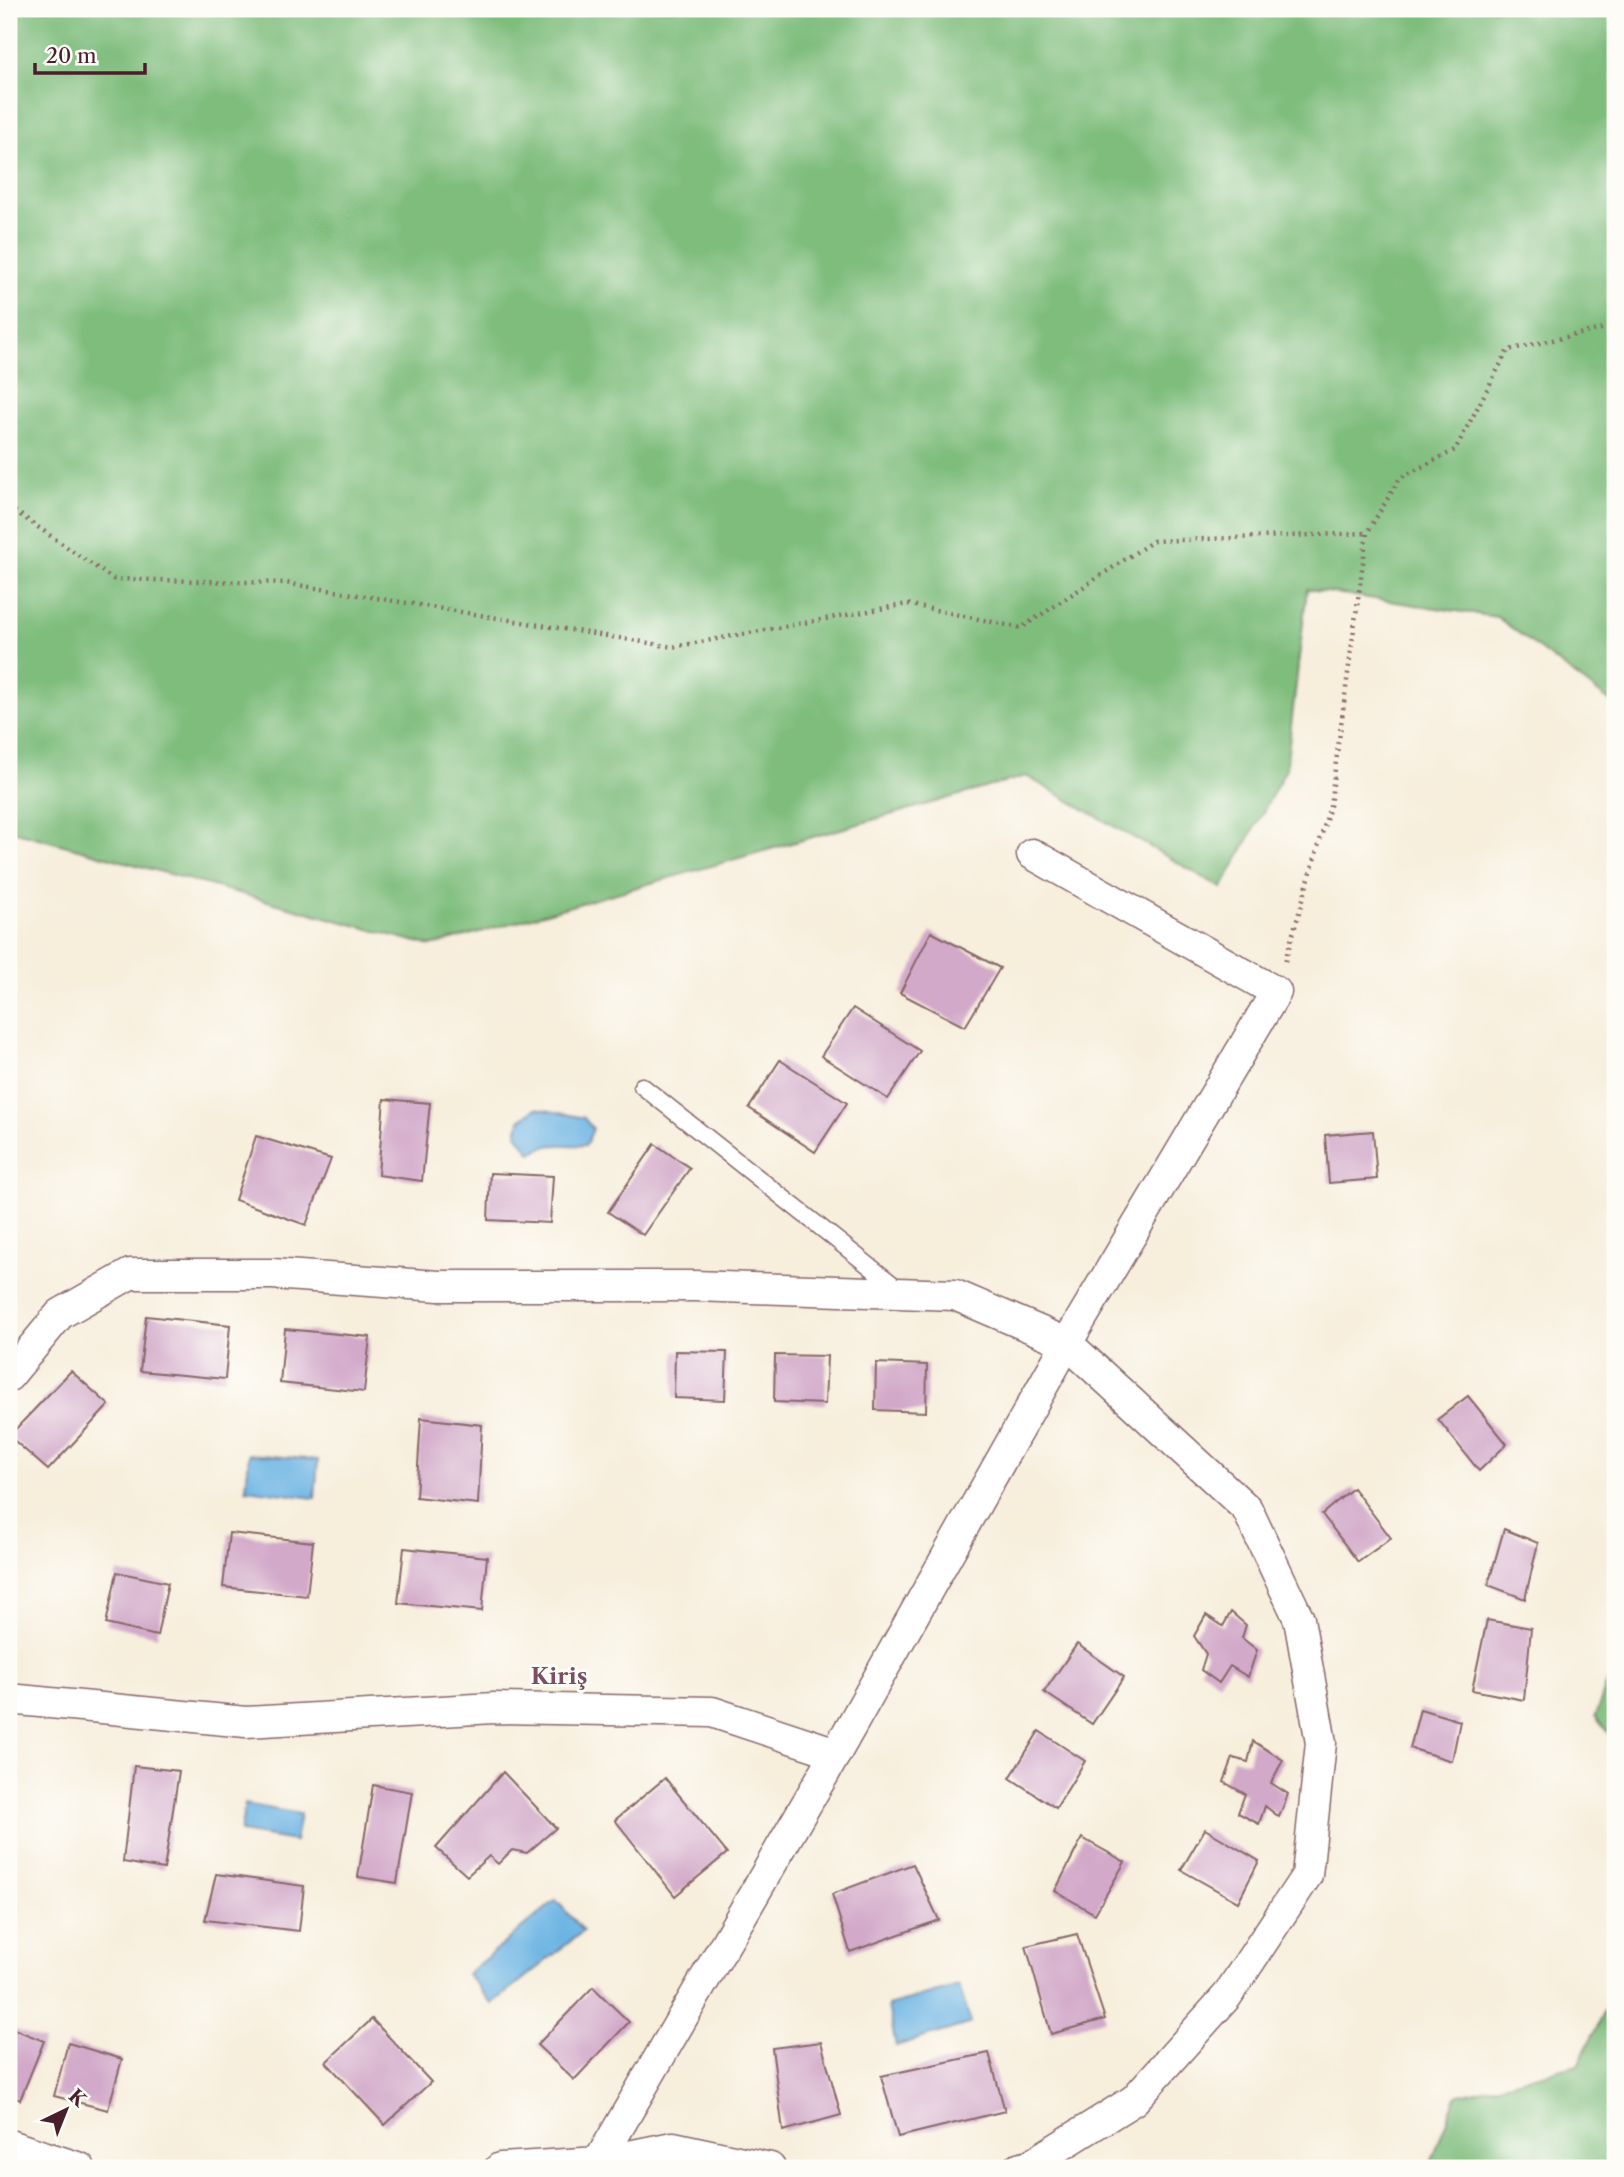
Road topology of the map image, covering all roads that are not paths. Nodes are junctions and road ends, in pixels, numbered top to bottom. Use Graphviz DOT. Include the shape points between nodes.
graph roads {
  1 [pos="1031,854"];
  2 [pos="642,1086"];
  3 [pos="904,1293"];
  4 [pos="1067,1343"];
  5 [pos="9,1376"];
  6 [pos="9,1699"];
  7 [pos="836,1753"];
  8 [pos="9,2145"];
  9 [pos="597,2165"];
  10 [pos="80,2168"];
  11 [pos="499,2168"];
  12 [pos="770,2168"];
  13 [pos="1018,2168"];
  1 -- 4 [label="street" via="1276,992"];
  2 -- 3 [label="lane"];
  3 -- 4 [label="street" via="955,1295"];
  3 -- 5 [label="street" via="694,1286 439,1286 272,1274 130,1274 60,1314"];
  4 -- 7 [label="street"];
  4 -- 13 [label="street" via="1247,1509 1299,1619 1321,1743 1307,1875 1227,1996 1134,2100"];
  6 -- 7 [label="street" via="246,1721 494,1708 712,1712"];
  7 -- 9 [label="street"];
  8 -- 10 [label="street"];
  9 -- 11 [label="street"];
  9 -- 12 [label="street" via="673,2147"];
}
